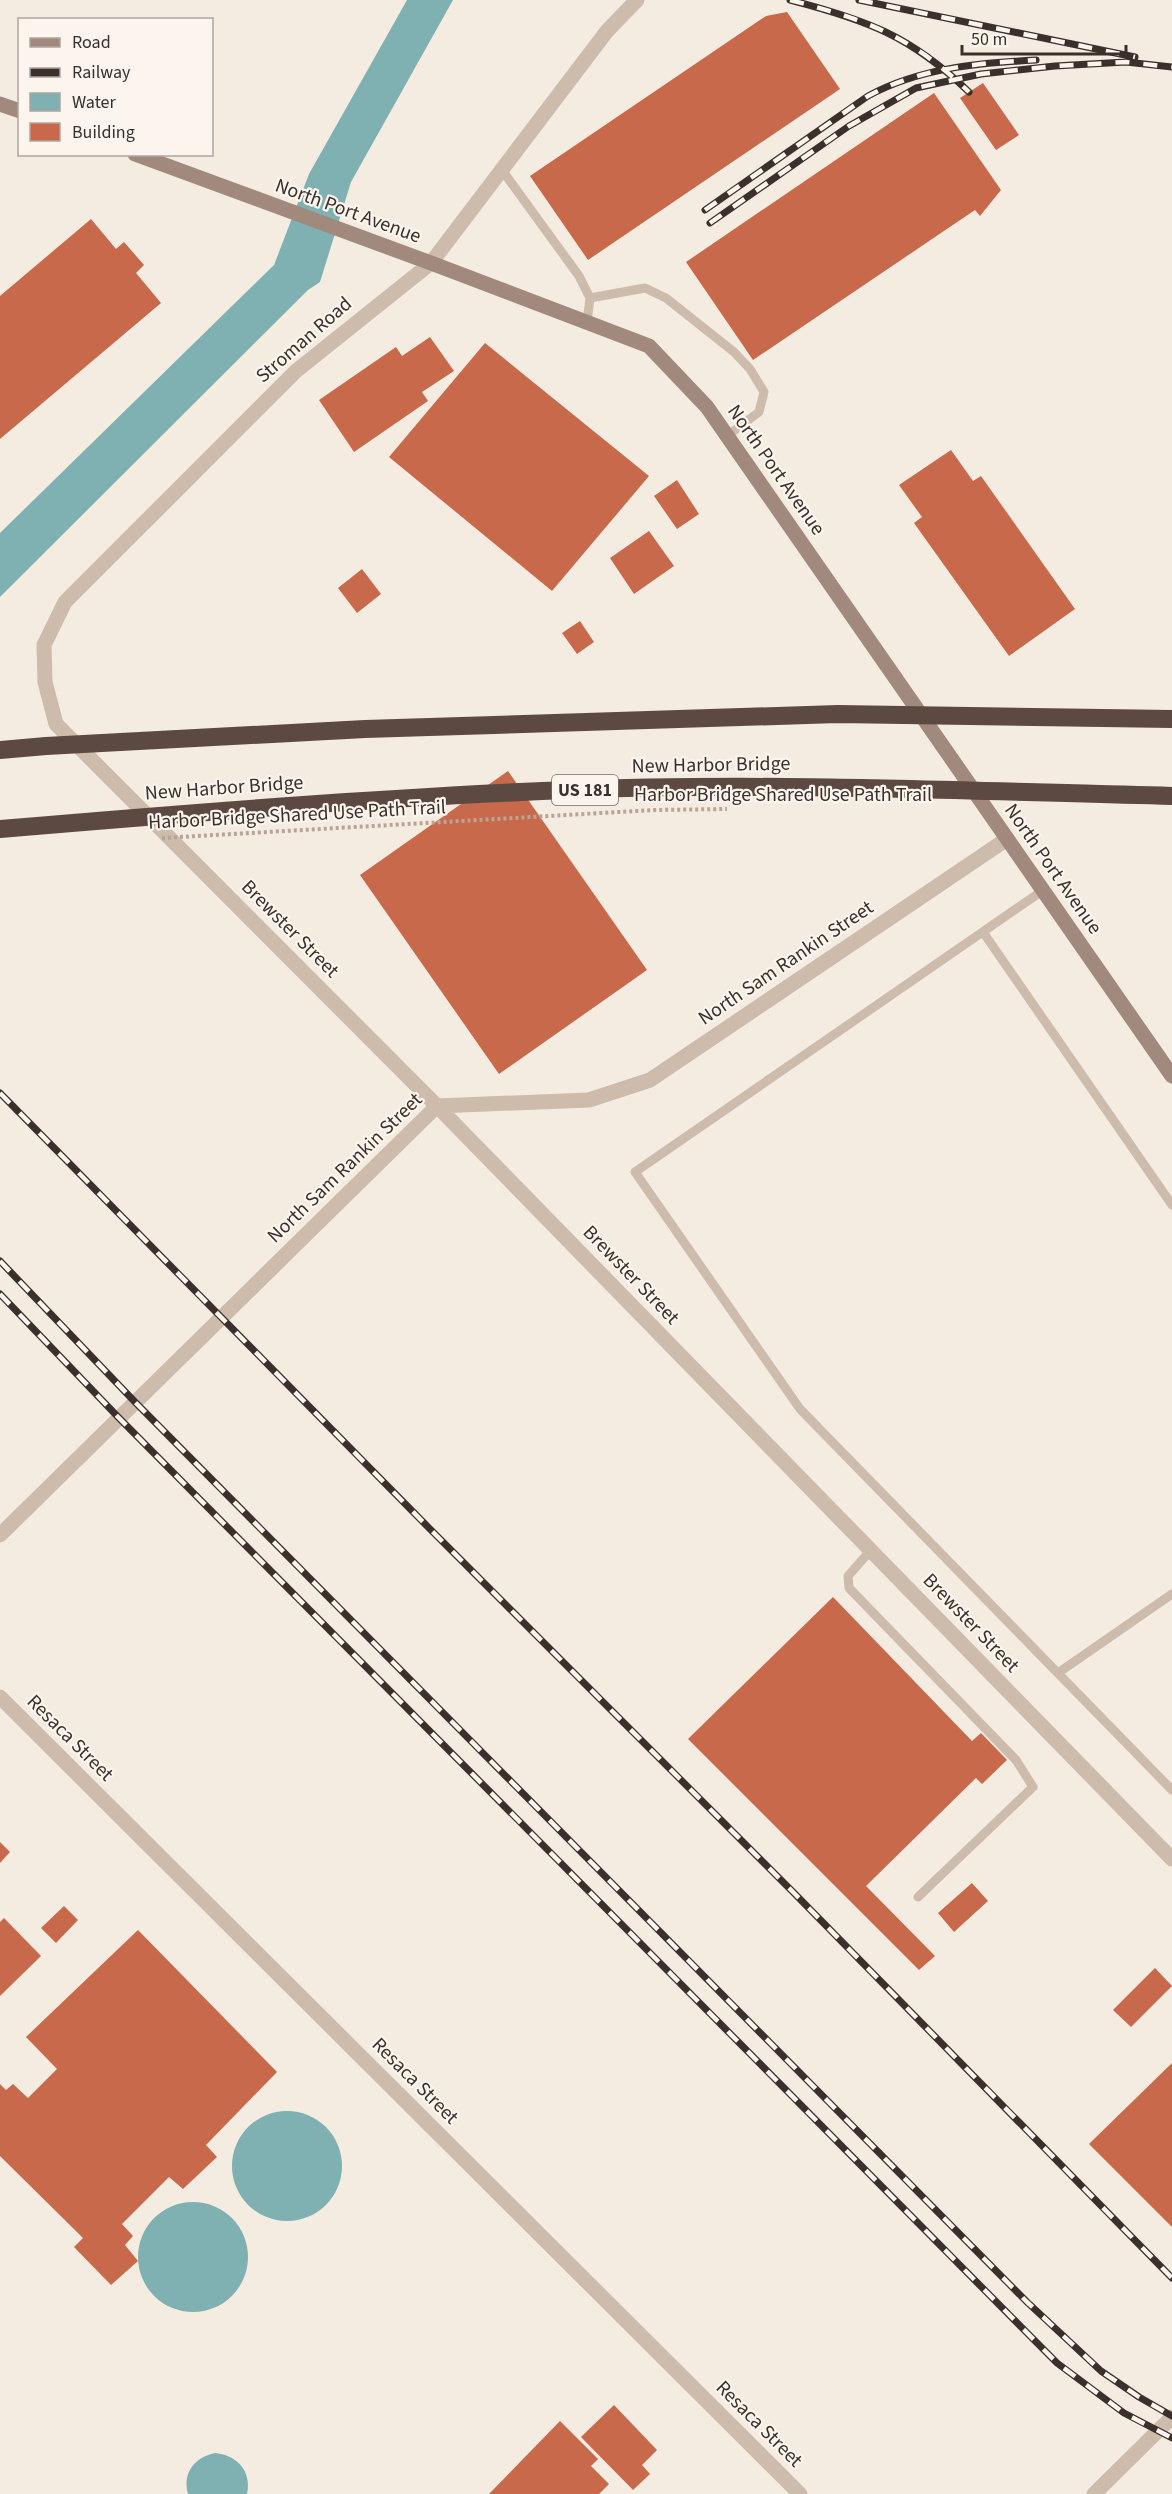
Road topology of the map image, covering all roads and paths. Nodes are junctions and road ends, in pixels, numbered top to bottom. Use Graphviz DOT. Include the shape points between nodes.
graph roads {
  1 [pos="637,0"];
  2 [pos="0,104"];
  3 [pos="18,110"];
  4 [pos="140,156"];
  5 [pos="502,170"];
  6 [pos="431,263"];
  7 [pos="590,298"];
  8 [pos="587,322"];
  9 [pos="727,436"];
  10 [pos="1172,719"];
  11 [pos="56,724"];
  12 [pos="0,750"];
  13 [pos="1172,796"];
  14 [pos="733,809"];
  15 [pos="0,829"];
  16 [pos="151,838"];
  17 [pos="1007,839"];
  18 [pos="1042,891"];
  19 [pos="982,932"];
  20 [pos="1172,1076"];
  21 [pos="437,1106"];
  22 [pos="1172,1205"];
  23 [pos="0,1535"];
  24 [pos="870,1550"];
  25 [pos="1172,1594"];
  26 [pos="1058,1673"];
  27 [pos="0,1697"];
  28 [pos="1172,1790"];
  29 [pos="1172,1859"];
  30 [pos="918,1897"];
  31 [pos="1172,2417"];
  32 [pos="800,2494"];
  33 [pos="1094,2494"];
  1 -- 5 [label="street, Stroman Road" via="607,31"];
  2 -- 3 [label="main road"];
  4 -- 6 [label="main road, North Port Avenue"];
  5 -- 6 [label="street, Stroman Road"];
  5 -- 7 [label="lane" via="579,276"];
  6 -- 8 [label="main road, North Port Avenue"];
  6 -- 11 [label="street, Stroman Road" via="296,371 65,602 44,645 45,682"];
  7 -- 8 [label="lane"];
  7 -- 9 [label="lane" via="645,288 666,298 734,352 764,392 759,412"];
  8 -- 9 [label="main road, North Port Avenue" via="649,346 706,407"];
  9 -- 17 [label="main road, North Port Avenue"];
  10 -- 12 [label="highway, bridge" via="826,714 365,729"];
  11 -- 21 [label="street, Brewster Street"];
  13 -- 15 [label="highway, New Harbor Bridge / US 181, bridge" via="801,786 566,790 272,806"];
  14 -- 16 [label="path, Harbor Bridge Shared Use Path Trail, bridge"];
  17 -- 18 [label="main road, North Port Avenue"];
  17 -- 21 [label="street, North Sam Rankin Street" via="650,1080 589,1100"];
  18 -- 19 [label="lane"];
  18 -- 20 [label="main road, North Port Avenue"];
  19 -- 22 [label="lane"];
  19 -- 26 [label="lane" via="635,1172 800,1409"];
  21 -- 23 [label="street, North Sam Rankin Street"];
  21 -- 24 [label="street, Brewster Street"];
  24 -- 29 [label="street, Brewster Street"];
  24 -- 30 [label="lane" via="848,1576 849,1588 1016,1760 1033,1788"];
  25 -- 26 [label="lane"];
  26 -- 28 [label="lane"];
  27 -- 32 [label="street, Resaca Street"];
  31 -- 33 [label="street"];
}
